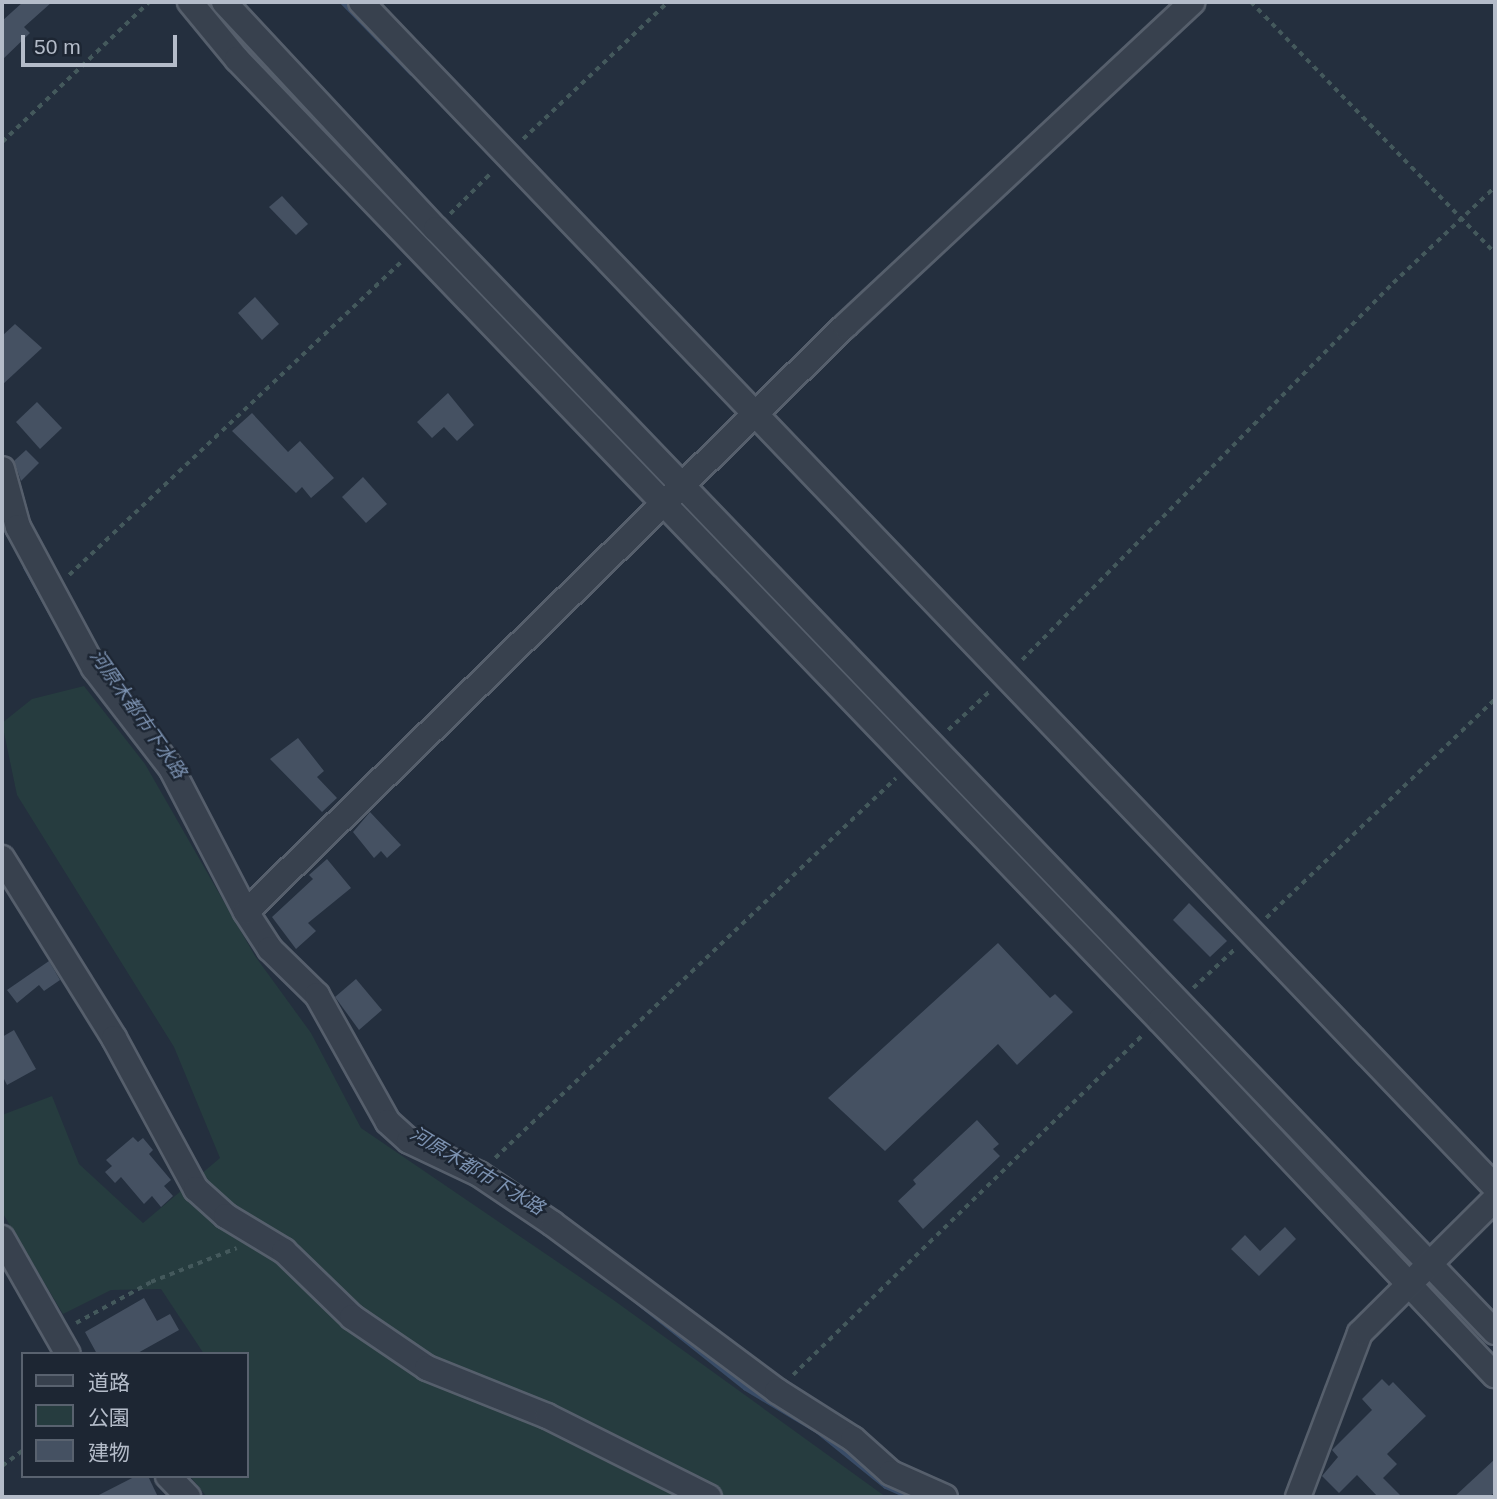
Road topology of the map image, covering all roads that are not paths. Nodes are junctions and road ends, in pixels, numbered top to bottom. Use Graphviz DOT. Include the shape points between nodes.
graph roads {
  1 [pos="190,2"];
  2 [pos="224,2"];
  3 [pos="361,2"];
  4 [pos="1192,2"];
  5 [pos="759,414"];
  6 [pos="2,469"];
  7 [pos="674,494"];
  8 [pos="2,858"];
  9 [pos="246,912"];
  10 [pos="1495,1187"];
  11 [pos="1495,1199"];
  12 [pos="2,1238"];
  13 [pos="1427,1264"];
  14 [pos="1407,1284"];
  15 [pos="1495,1332"];
  16 [pos="62,1344"];
  17 [pos="1495,1376"];
  18 [pos="170,1478"];
  19 [pos="188,1497"];
  20 [pos="709,1497"];
  21 [pos="945,1497"];
  22 [pos="1298,1497"];
  1 -- 7 [label="street" via="237,59 417,247"];
  2 -- 7 [label="street"];
  3 -- 5 [label="street"];
  4 -- 5 [label="street" via="845,326"];
  5 -- 7 [label="street"];
  5 -- 10 [label="street"];
  6 -- 9 [label="street" via="18,527 50,593 113,696 171,768"];
  7 -- 9 [label="street"];
  7 -- 13 [label="street"];
  7 -- 14 [label="street" via="913,763"];
  8 -- 20 [label="street" via="114,1038 196,1189 226,1216 284,1251 352,1317 427,1368 547,1416"];
  9 -- 21 [label="street" via="276,956 317,995 388,1122 409,1141 479,1174 631,1279 776,1391 821,1416 891,1473"];
  11 -- 13 [label="street"];
  12 -- 16 [label="street"];
  13 -- 14 [label="street"];
  13 -- 15 [label="street"];
  14 -- 17 [label="street"];
  14 -- 22 [label="street" via="1360,1332"];
  18 -- 19 [label="street"];
}
